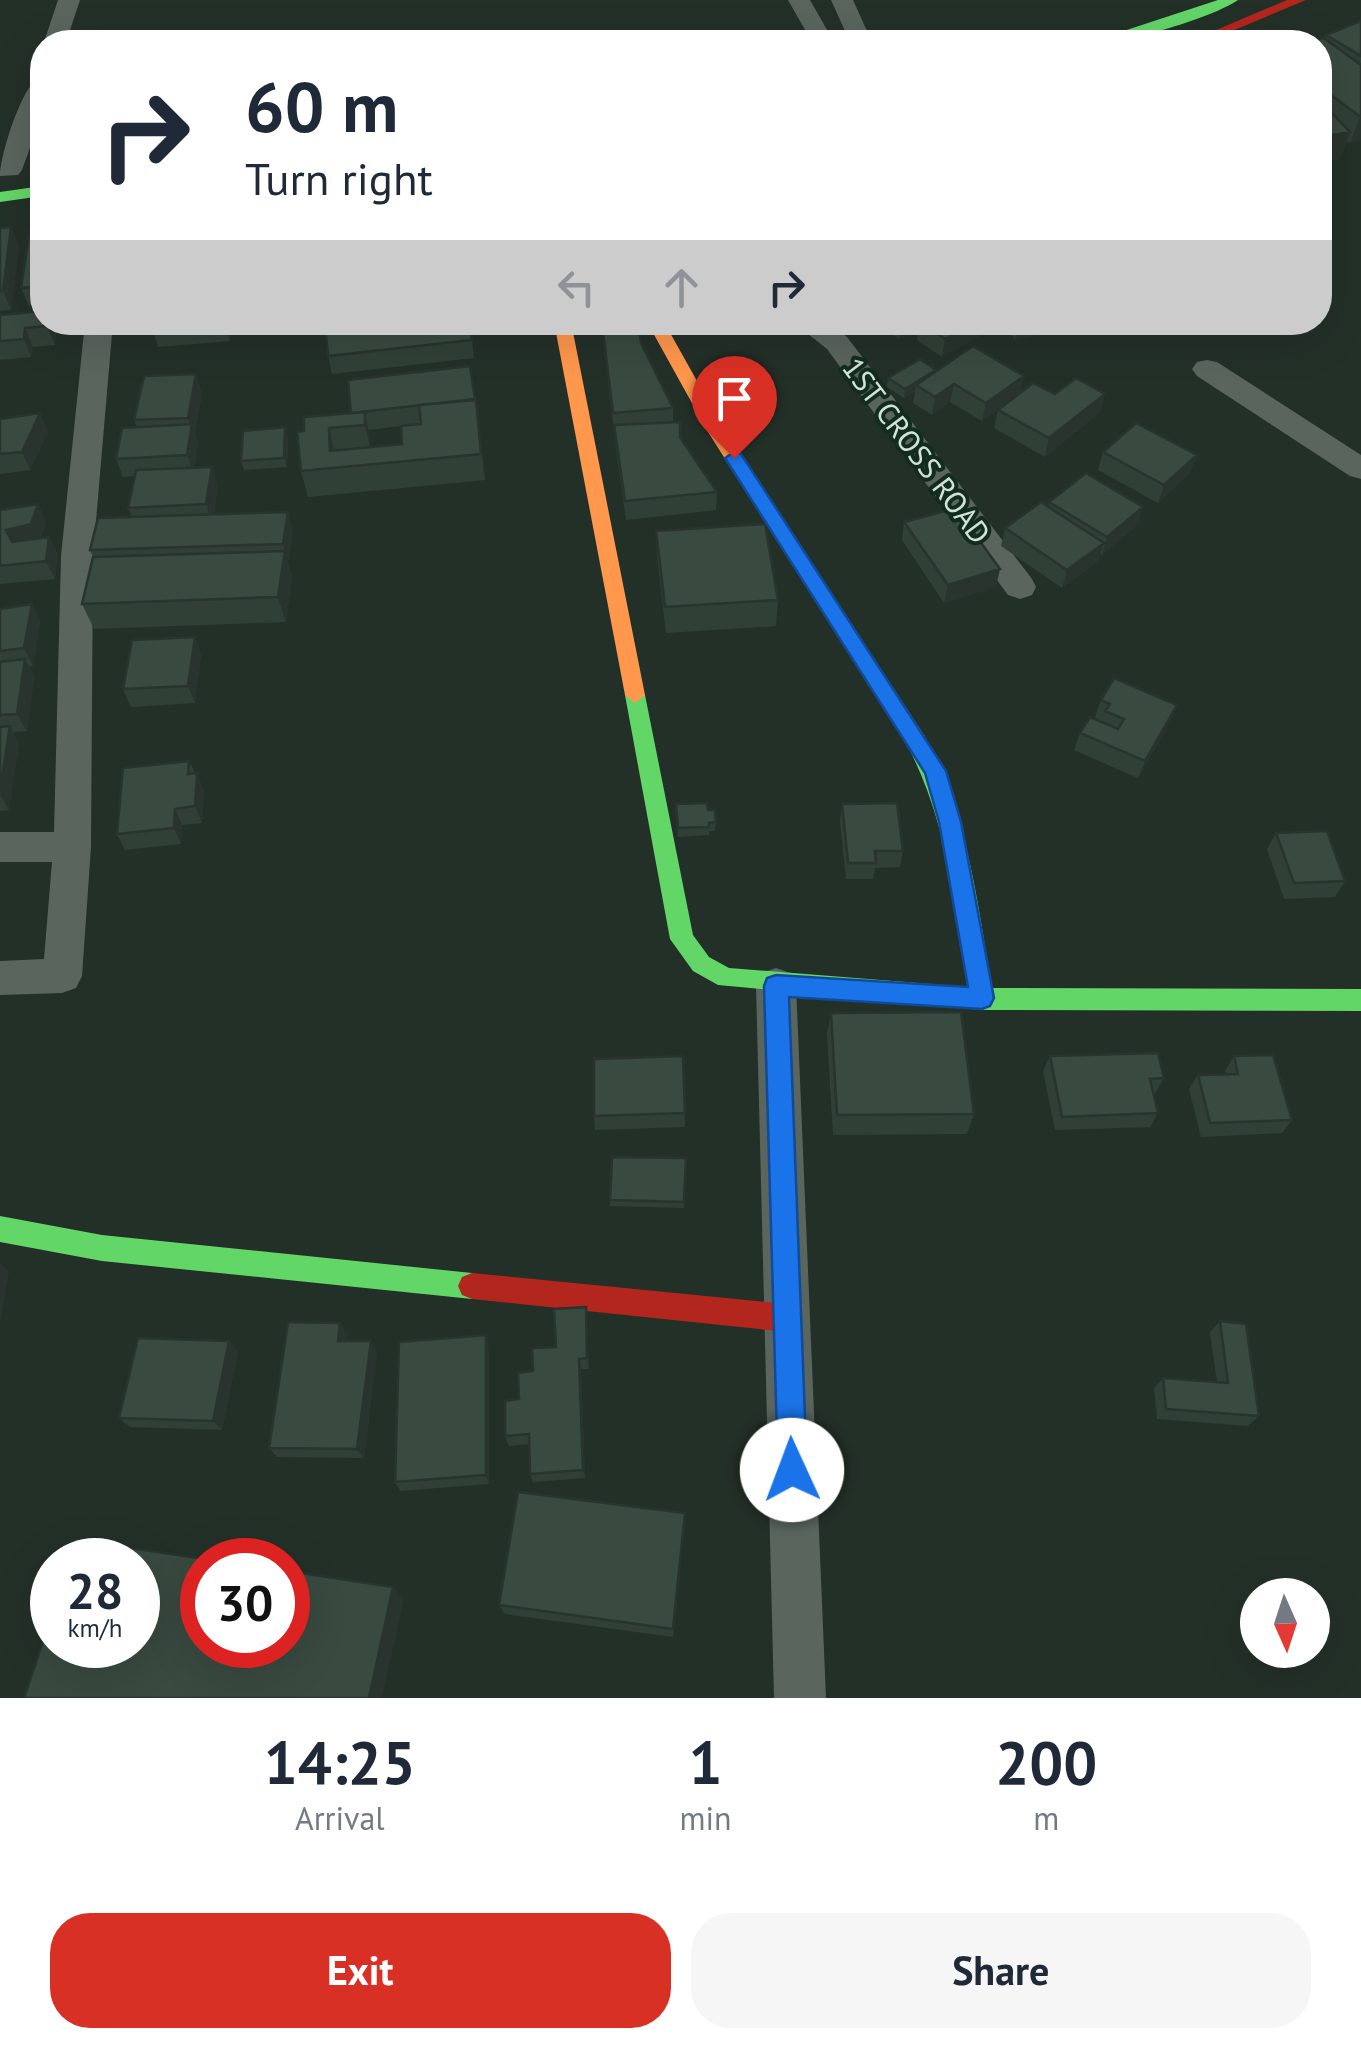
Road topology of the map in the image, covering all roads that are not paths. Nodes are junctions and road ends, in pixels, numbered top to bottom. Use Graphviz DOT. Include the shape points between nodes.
graph roads {
  1 [pos="69,0"];
  2 [pos="798,0"];
  3 [pos="842,0"];
  4 [pos="1231,0"];
  5 [pos="1299,0"];
  6 [pos="59,30"];
  7 [pos="817,30"];
  8 [pos="856,30"];
  9 [pos="1144,30"];
  10 [pos="1229,30"];
  11 [pos="30,110"];
  12 [pos="30,167"];
  13 [pos="4,170"];
  14 [pos="30,193"];
  15 [pos="0,197"];
  16 [pos="98,335"];
  17 [pos="565,335"];
  18 [pos="663,335"];
  19 [pos="825,335"];
  20 [pos="1207,368"];
  21 [pos="1361,469"];
  22 [pos="1020,587"];
  23 [pos="0,847"];
  24 [pos="72,847"];
  25 [pos="0,978"];
  26 [pos="776,986"];
  27 [pos="982,998"];
  28 [pos="1361,1000"];
  29 [pos="0,1229"];
  30 [pos="787,1318"];
  31 [pos="800,1698"];
  1 -- 6 [label="street"];
  2 -- 7 [label="street"];
  3 -- 8 [label="street"];
  4 -- 9 [label="main road"];
  5 -- 10 [label="main road"];
  11 -- 13 [label="street"];
  12 -- 13 [label="main road"];
  14 -- 15 [label="main road"];
  16 -- 24 [label="street" via="77,556"];
  17 -- 26 [label="main road" via="682,939 701,964 726,978"];
  18 -- 27 [label="main road" via="717,432 935,771"];
  19 -- 22 [label="street, 1ST CROSS ROAD"];
  20 -- 21 [label="street"];
  23 -- 24 [label="street"];
  24 -- 25 [label="street" via="62,976"];
  26 -- 27 [label="main road"];
  26 -- 30 [label="street"];
  27 -- 28 [label="main road"];
  29 -- 30 [label="main road" via="102,1248"];
  30 -- 31 [label="street"];
}
